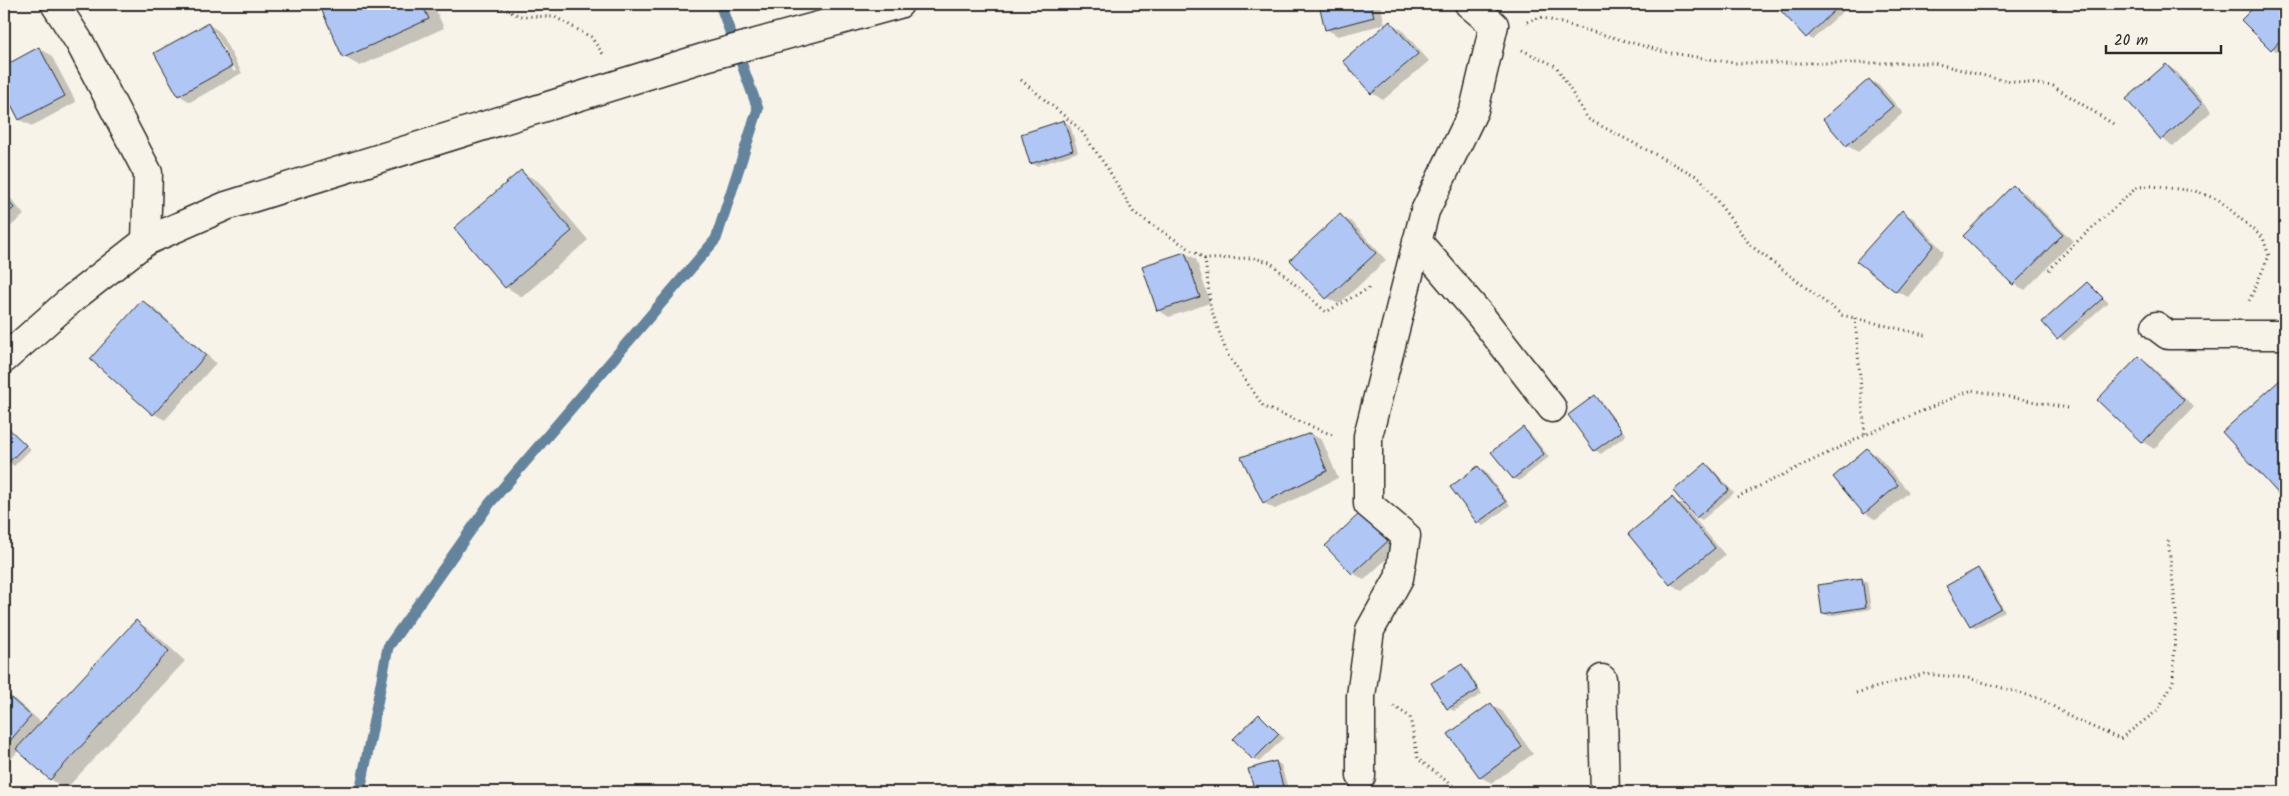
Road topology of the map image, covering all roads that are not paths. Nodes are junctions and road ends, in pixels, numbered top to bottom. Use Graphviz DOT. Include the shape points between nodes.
graph roads {
  1 [pos="55,4"];
  2 [pos="899,4"];
  3 [pos="1469,4"];
  4 [pos="146,241"];
  5 [pos="1417,241"];
  6 [pos="2156,326"];
  7 [pos="2285,335"];
  8 [pos="4,359"];
  9 [pos="1552,408"];
  10 [pos="1602,679"];
  11 [pos="1360,776"];
  12 [pos="1605,792"];
  1 -- 4 [label="street" via="80,43 148,173"];
  2 -- 4 [label="street" via="709,56 226,206"];
  3 -- 5 [label="street" via="1494,25 1474,110 1425,212"];
  4 -- 8 [label="street" via="73,298"];
  5 -- 9 [label="street"];
  5 -- 11 [label="street" via="1368,436 1368,504 1406,536 1399,578 1370,630 1362,689"];
  6 -- 7 [label="street" via="2168,334"];
  10 -- 12 [label="street"];
}
